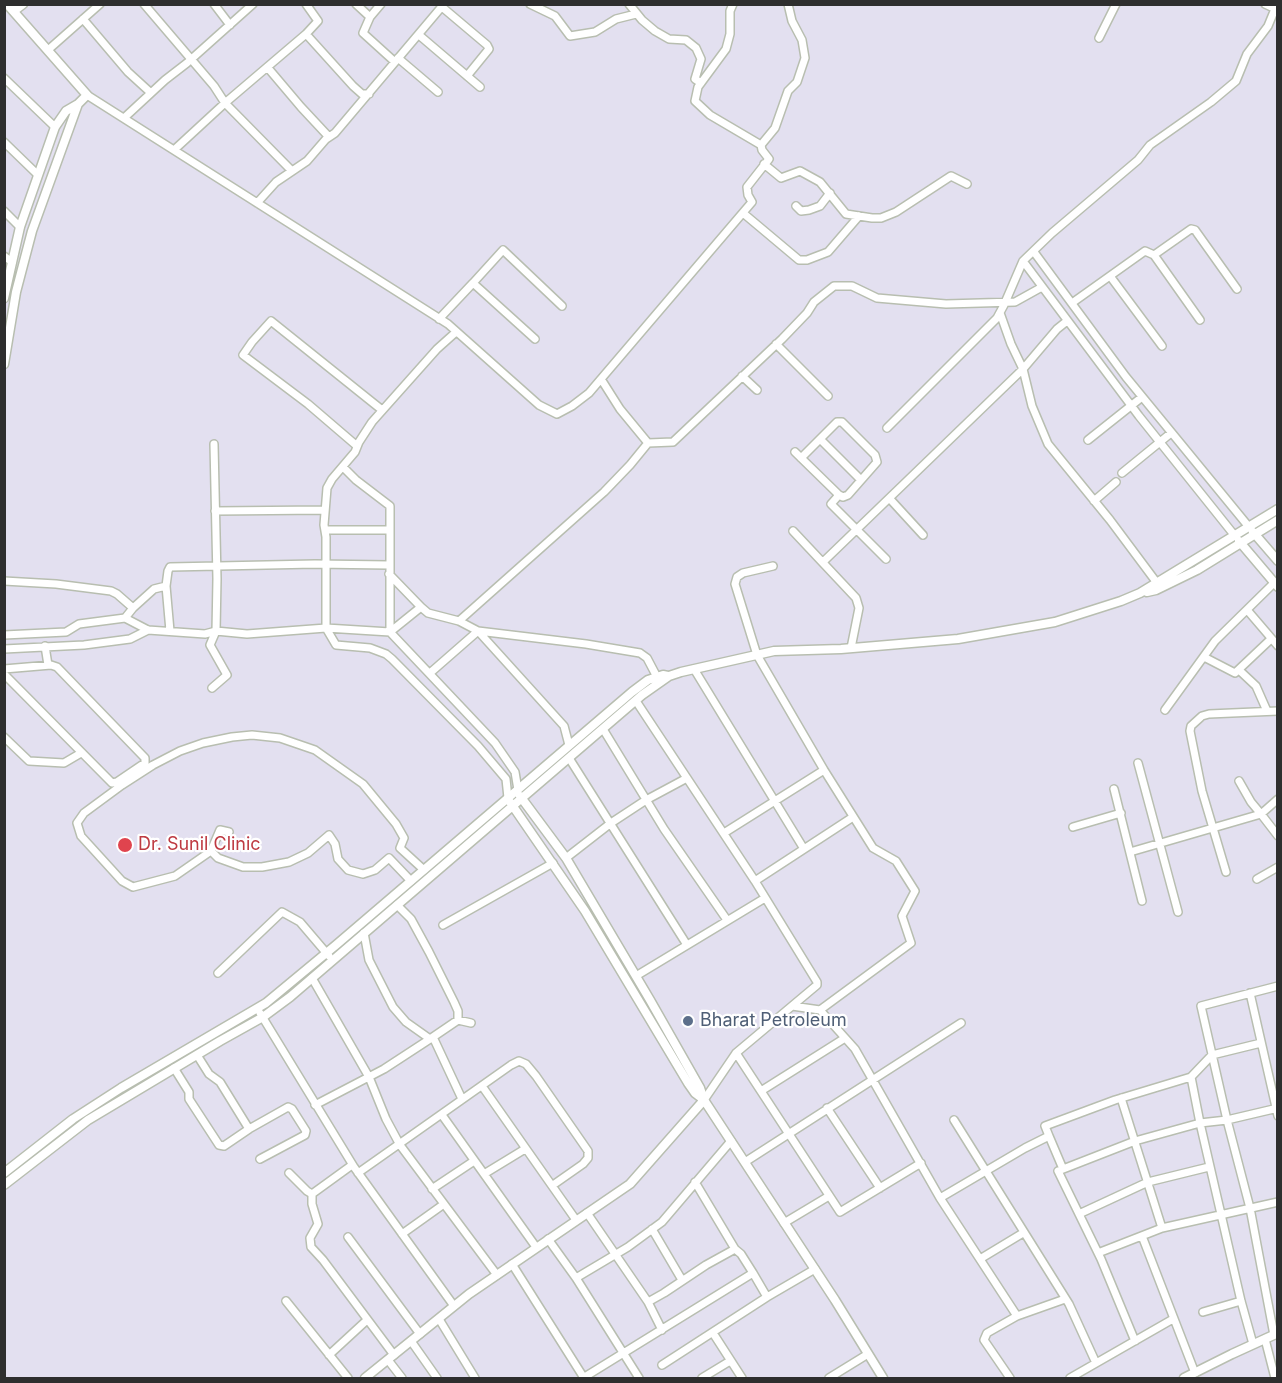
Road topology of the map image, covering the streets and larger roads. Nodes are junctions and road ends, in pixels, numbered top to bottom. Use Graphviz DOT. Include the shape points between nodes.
graph roads {
  1 [pos="24,4"];
  2 [pos="100,4"];
  3 [pos="214,4"];
  4 [pos="253,4"];
  5 [pos="306,4"];
  6 [pos="356,4"];
  7 [pos="381,4"];
  8 [pos="530,4"];
  9 [pos="629,4"];
  10 [pos="733,4"];
  11 [pos="789,4"];
  12 [pos="1116,4"];
  13 [pos="1265,4"];
  14 [pos="148,6"];
  15 [pos="443,6"];
  16 [pos="11,8"];
  17 [pos="1277,8"];
  18 [pos="636,14"];
  19 [pos="370,17"];
  20 [pos="83,20"];
  21 [pos="230,25"];
  22 [pos="306,34"];
  23 [pos="418,35"];
  24 [pos="1099,38"];
  25 [pos="48,50"];
  26 [pos="190,60"];
  27 [pos="396,60"];
  28 [pos="268,68"];
  29 [pos="467,76"];
  30 [pos="4,78"];
  31 [pos="701,83"];
  32 [pos="480,87"];
  33 [pos="438,92"];
  34 [pos="152,93"];
  35 [pos="369,94"];
  36 [pos="87,95"];
  37 [pos="225,103"];
  38 [pos="78,104"];
  39 [pos="124,118"];
  40 [pos="56,127"];
  41 [pos="329,137"];
  42 [pos="4,142"];
  43 [pos="761,145"];
  44 [pos="174,150"];
  45 [pos="764,164"];
  46 [pos="291,170"];
  47 [pos="38,174"];
  48 [pos="967,184"];
  49 [pos="830,193"];
  50 [pos="257,203"];
  51 [pos="796,206"];
  52 [pos="4,211"];
  53 [pos="743,213"];
  54 [pos="859,216"];
  55 [pos="20,227"];
  56 [pos="1034,252"];
  57 [pos="1154,255"];
  58 [pos="8,259"];
  59 [pos="1023,261"];
  60 [pos="1110,276"];
  61 [pos="6,280"];
  62 [pos="473,283"];
  63 [pos="1042,288"];
  64 [pos="1237,289"];
  65 [pos="4,298"];
  66 [pos="1006,302"];
  67 [pos="1072,303"];
  68 [pos="562,306"];
  69 [pos="1000,313"];
  70 [pos="439,319"];
  71 [pos="1200,320"];
  72 [pos="1067,321"];
  73 [pos="456,332"];
  74 [pos="535,339"];
  75 [pos="776,344"];
  76 [pos="1162,346"];
  77 [pos="4,364"];
  78 [pos="1023,369"];
  79 [pos="742,376"];
  80 [pos="601,379"];
  81 [pos="757,390"];
  82 [pos="828,396"];
  83 [pos="1142,397"];
  84 [pos="1131,405"];
  85 [pos="382,410"];
  86 [pos="887,428"];
  87 [pos="1170,433"];
  88 [pos="820,440"];
  89 [pos="1088,440"];
  90 [pos="1160,442"];
  91 [pos="648,443"];
  92 [pos="214,444"];
  93 [pos="357,446"];
  94 [pos="795,452"];
  95 [pos="801,459"];
  96 [pos="343,467"];
  97 [pos="1122,474"];
  98 [pos="861,480"];
  99 [pos="1116,482"];
  100 [pos="839,495"];
  101 [pos="890,499"];
  102 [pos="1094,501"];
  103 [pos="1278,509"];
  104 [pos="325,510"];
  105 [pos="215,511"];
  106 [pos="1278,520"];
  107 [pos="1249,527"];
  108 [pos="325,530"];
  109 [pos="389,530"];
  110 [pos="858,530"];
  111 [pos="793,531"];
  112 [pos="923,535"];
  113 [pos="1256,535"];
  114 [pos="1238,540"];
  115 [pos="886,559"];
  116 [pos="824,561"];
  117 [pos="1278,561"];
  118 [pos="326,564"];
  119 [pos="389,565"];
  120 [pos="773,566"];
  121 [pos="216,567"];
  122 [pos="388,574"];
  123 [pos="4,580"];
  124 [pos="1157,585"];
  125 [pos="1276,585"];
  126 [pos="166,586"];
  127 [pos="421,607"];
  128 [pos="133,608"];
  129 [pos="1248,610"];
  130 [pos="125,618"];
  131 [pos="459,621"];
  132 [pos="326,628"];
  133 [pos="148,630"];
  134 [pos="216,631"];
  135 [pos="478,631"];
  136 [pos="66,632"];
  137 [pos="170,632"];
  138 [pos="390,633"];
  139 [pos="4,635"];
  140 [pos="1271,639"];
  141 [pos="67,645"];
  142 [pos="45,646"];
  143 [pos="1278,646"];
  144 [pos="851,648"];
  145 [pos="4,649"];
  146 [pos="757,655"];
  147 [pos="1204,657"];
  148 [pos="48,665"];
  149 [pos="4,669"];
  150 [pos="694,669"];
  151 [pos="1239,670"];
  152 [pos="430,673"];
  153 [pos="4,674"];
  154 [pos="658,680"];
  155 [pos="212,688"];
  156 [pos="636,701"];
  157 [pos="1165,710"];
  158 [pos="1267,711"];
  159 [pos="1278,711"];
  160 [pos="603,729"];
  161 [pos="4,737"];
  162 [pos="569,745"];
  163 [pos="81,753"];
  164 [pos="569,758"];
  165 [pos="1138,763"];
  166 [pos="824,770"];
  167 [pos="687,778"];
  168 [pos="1239,781"];
  169 [pos="1114,789"];
  170 [pos="518,790"];
  171 [pos="508,798"];
  172 [pos="522,799"];
  173 [pos="1278,799"];
  174 [pos="646,800"];
  175 [pos="775,801"];
  176 [pos="512,807"];
  177 [pos="1120,813"];
  178 [pos="1261,814"];
  179 [pos="853,817"];
  180 [pos="610,823"];
  181 [pos="1073,827"];
  182 [pos="1212,827"];
  183 [pos="229,832"];
  184 [pos="724,833"];
  185 [pos="1278,836"];
  186 [pos="1159,843"];
  187 [pos="804,849"];
  188 [pos="211,851"];
  189 [pos="1130,852"];
  190 [pos="566,858"];
  191 [pos="553,863"];
  192 [pos="1278,867"];
  193 [pos="424,870"];
  194 [pos="1226,872"];
  195 [pos="1257,879"];
  196 [pos="755,880"];
  197 [pos="411,881"];
  198 [pos="765,898"];
  199 [pos="1142,901"];
  200 [pos="397,905"];
  201 [pos="1178,912"];
  202 [pos="727,920"];
  203 [pos="443,925"];
  204 [pos="364,933"];
  205 [pos="687,945"];
  206 [pos="330,957"];
  207 [pos="218,973"];
  208 [pos="312,978"];
  209 [pos="632,978"];
  210 [pos="1278,986"];
  211 [pos="1251,993"];
  212 [pos="792,1006"];
  213 [pos="257,1008"];
  214 [pos="820,1010"];
  215 [pos="263,1017"];
  216 [pos="458,1020"];
  217 [pos="471,1023"];
  218 [pos="961,1023"];
  219 [pos="845,1038"];
  220 [pos="431,1039"];
  221 [pos="1261,1043"];
  222 [pos="736,1053"];
  223 [pos="196,1055"];
  224 [pos="1212,1055"];
  225 [pos="174,1068"];
  226 [pos="369,1077"];
  227 [pos="1191,1077"];
  228 [pos="872,1079"];
  229 [pos="482,1086"];
  230 [pos="761,1092"];
  231 [pos="1121,1098"];
  232 [pos="462,1099"];
  233 [pos="704,1100"];
  234 [pos="315,1105"];
  235 [pos="827,1108"];
  236 [pos="1277,1111"];
  237 [pos="442,1115"];
  238 [pos="954,1120"];
  239 [pos="1227,1120"];
  240 [pos="1200,1123"];
  241 [pos="249,1129"];
  242 [pos="788,1134"];
  243 [pos="1049,1136"];
  244 [pos="731,1141"];
  245 [pos="1135,1141"];
  246 [pos="400,1145"];
  247 [pos="525,1149"];
  248 [pos="260,1159"];
  249 [pos="474,1161"];
  250 [pos="745,1162"];
  251 [pos="921,1163"];
  252 [pos="352,1165"];
  253 [pos="1209,1167"];
  254 [pos="1063,1169"];
  255 [pos="987,1172"];
  256 [pos="4,1173"];
  257 [pos="289,1173"];
  258 [pos="358,1173"];
  259 [pos="484,1174"];
  260 [pos="695,1182"];
  261 [pos="1149,1182"];
  262 [pos="4,1185"];
  263 [pos="553,1185"];
  264 [pos="880,1188"];
  265 [pos="432,1189"];
  266 [pos="312,1194"];
  267 [pos="829,1196"];
  268 [pos="940,1198"];
  269 [pos="1278,1202"];
  270 [pos="444,1204"];
  271 [pos="1250,1208"];
  272 [pos="587,1213"];
  273 [pos="1079,1214"];
  274 [pos="1220,1214"];
  275 [pos="576,1220"];
  276 [pos="784,1223"];
  277 [pos="1162,1228"];
  278 [pos="652,1229"];
  279 [pos="1023,1233"];
  280 [pos="402,1234"];
  281 [pos="1142,1236"];
  282 [pos="348,1237"];
  283 [pos="548,1239"];
  284 [pos="536,1247"];
  285 [pos="735,1249"];
  286 [pos="1098,1252"];
  287 [pos="614,1255"];
  288 [pos="980,1259"];
  289 [pos="512,1264"];
  290 [pos="815,1269"];
  291 [pos="753,1274"];
  292 [pos="496,1275"];
  293 [pos="576,1278"];
  294 [pos="682,1280"];
  295 [pos="767,1297"];
  296 [pos="1065,1299"];
  297 [pos="286,1301"];
  298 [pos="1241,1301"];
  299 [pos="648,1302"];
  300 [pos="454,1306"];
  301 [pos="1203,1312"];
  302 [pos="1017,1316"];
  303 [pos="439,1319"];
  304 [pos="1173,1319"];
  305 [pos="368,1320"];
  306 [pos="662,1330"];
  307 [pos="713,1333"];
  308 [pos="420,1334"];
  309 [pos="1276,1334"];
  310 [pos="1265,1339"];
  311 [pos="411,1341"];
  312 [pos="1135,1341"];
  313 [pos="1253,1344"];
  314 [pos="622,1353"];
  315 [pos="868,1354"];
  316 [pos="329,1355"];
  317 [pos="391,1357"];
  318 [pos="730,1361"];
  319 [pos="1096,1363"];
  320 [pos="662,1365"];
  321 [pos="1195,1373"];
  322 [pos="348,1378"];
  323 [pos="365,1378"];
  324 [pos="402,1378"];
  325 [pos="437,1378"];
  326 [pos="475,1378"];
  327 [pos="583,1378"];
  328 [pos="639,1378"];
  329 [pos="702,1378"];
  330 [pos="742,1378"];
  331 [pos="829,1378"];
  332 [pos="883,1378"];
  333 [pos="1010,1378"];
  334 [pos="1070,1378"];
  335 [pos="1184,1378"];
  336 [pos="1275,1378"];
  1 -- 16 [label="street"];
  2 -- 20 [label="street"];
  3 -- 21 [label="street"];
  4 -- 21 [label="street"];
  5 -- 22 [label="street" via="318,21"];
  6 -- 19 [label="street"];
  7 -- 19 [label="street"];
  8 -- 18 [label="street" via="555,16 570,36 595,32 616,19"];
  9 -- 18 [label="street"];
  10 -- 31 [label="street" via="726,49"];
  11 -- 43 [label="street" via="805,58 775,128"];
  12 -- 24 [label="street"];
  13 -- 17 [label="street"];
  14 -- 26 [label="street"];
  15 -- 23 [label="street"];
  15 -- 29 [label="street" via="489,49"];
  16 -- 25 [label="street"];
  17 -- 56 [label="street" via="1247,54 1236,81 1150,145"];
  18 -- 31 [label="street" via="669,39 687,40 696,48 701,59 696,79"];
  19 -- 27 [label="street" via="363,33"];
  20 -- 25 [label="street"];
  20 -- 34 [label="street" via="128,72"];
  21 -- 26 [label="street"];
  22 -- 28 [label="street"];
  22 -- 35 [label="street" via="353,86 362,94"];
  23 -- 27 [label="street"];
  23 -- 29 [label="street"];
  25 -- 36 [label="street"];
  26 -- 34 [label="street"];
  26 -- 37 [label="street"];
  27 -- 33 [label="street"];
  27 -- 35 [label="street"];
  28 -- 37 [label="street"];
  28 -- 41 [label="street"];
  29 -- 32 [label="street"];
  30 -- 40 [label="street"];
  31 -- 43 [label="street" via="695,101 710,115"];
  34 -- 39 [label="street"];
  35 -- 41 [label="street"];
  36 -- 38 [label="street"];
  36 -- 39 [label="street"];
  37 -- 44 [label="street"];
  37 -- 46 [label="street"];
  38 -- 40 [label="street" via="66,111"];
  38 -- 77 [label="street" via="32,231 16,292"];
  39 -- 44 [label="street"];
  40 -- 47 [label="street"];
  41 -- 46 [label="street" via="307,161"];
  42 -- 47 [label="street"];
  43 -- 45 [label="street" via="769,159"];
  44 -- 50 [label="street"];
  45 -- 49 [label="street" via="781,178 800,171"];
  45 -- 53 [label="street" via="747,187 752,202"];
  46 -- 50 [label="street"];
  47 -- 55 [label="street"];
  48 -- 54 [label="street" via="951,176 896,212 880,218"];
  49 -- 51 [label="street" via="820,206 801,211"];
  49 -- 54 [label="street" via="846,214"];
  50 -- 70 [label="street"];
  52 -- 55 [label="street"];
  53 -- 54 [label="street" via="799,260 828,252"];
  53 -- 80 [label="street"];
  55 -- 58 [label="street"];
  56 -- 59 [label="street"];
  56 -- 67 [label="street"];
  57 -- 60 [label="street" via="1145,251"];
  57 -- 64 [label="street" via="1188,230 1195,230"];
  57 -- 71 [label="street"];
  58 -- 61 [label="street"];
  59 -- 63 [label="street"];
  59 -- 66 [label="street"];
  60 -- 67 [label="street"];
  60 -- 76 [label="street"];
  61 -- 65 [label="street"];
  62 -- 68 [label="street" via="503,250"];
  62 -- 70 [label="street"];
  62 -- 74 [label="street"];
  63 -- 66 [label="street" via="1015,302"];
  63 -- 72 [label="street"];
  66 -- 69 [label="street"];
  66 -- 75 [label="street" via="946,304 878,298 852,286 834,286"];
  67 -- 83 [label="street"];
  69 -- 78 [label="street"];
  69 -- 86 [label="street"];
  70 -- 73 [label="street"];
  72 -- 78 [label="street"];
  72 -- 84 [label="street"];
  73 -- 80 [label="street" via="539,405 557,414 589,393"];
  73 -- 85 [label="street"];
  75 -- 79 [label="street"];
  75 -- 82 [label="street"];
  78 -- 101 [label="street"];
  78 -- 102 [label="street" via="1032,406 1048,444"];
  79 -- 81 [label="street"];
  79 -- 91 [label="street" via="674,442"];
  80 -- 91 [label="street"];
  83 -- 84 [label="street"];
  83 -- 87 [label="street"];
  84 -- 89 [label="street"];
  84 -- 90 [label="street"];
  85 -- 93 [label="street"];
  85 -- 93 [label="street" via="271,321 252,342 243,355"];
  87 -- 90 [label="street"];
  87 -- 107 [label="street"];
  88 -- 95 [label="street"];
  88 -- 98 [label="street"];
  88 -- 98 [label="street" via="837,422 842,422 876,457 876,465"];
  90 -- 97 [label="street"];
  90 -- 114 [label="street"];
  91 -- 131 [label="street" via="604,492"];
  92 -- 105 [label="street"];
  93 -- 96 [label="street"];
  94 -- 95 [label="street"];
  95 -- 100 [label="street"];
  96 -- 104 [label="street" via="327,489"];
  96 -- 109 [label="street" via="390,506"];
  98 -- 100 [label="street" via="845,497"];
  99 -- 102 [label="street"];
  100 -- 110 [label="street" via="831,504"];
  101 -- 110 [label="street"];
  101 -- 112 [label="street"];
  102 -- 124 [label="street"];
  103 -- 107 [label="street"];
  104 -- 105 [label="street"];
  104 -- 108 [label="street"];
  105 -- 121 [label="street"];
  106 -- 113 [label="street"];
  107 -- 113 [label="street"];
  107 -- 114 [label="street"];
  108 -- 109 [label="street"];
  108 -- 118 [label="street"];
  109 -- 119 [label="street"];
  110 -- 115 [label="street"];
  110 -- 116 [label="street"];
  111 -- 116 [label="street"];
  113 -- 114 [label="street"];
  113 -- 117 [label="street"];
  114 -- 124 [label="street" via="1197,570"];
  114 -- 125 [label="street"];
  116 -- 144 [label="street" via="856,598 859,608"];
  118 -- 119 [label="street"];
  118 -- 121 [label="street"];
  118 -- 132 [label="street"];
  119 -- 122 [label="street"];
  120 -- 146 [label="street" via="743,573 735,584"];
  121 -- 126 [label="street" via="170,567"];
  121 -- 134 [label="street"];
  122 -- 127 [label="street"];
  122 -- 138 [label="street"];
  123 -- 128 [label="street" via="106,590"];
  124 -- 144 [label="street" via="1121,602 1055,622 958,639"];
  125 -- 129 [label="street"];
  126 -- 128 [label="street" via="154,589"];
  126 -- 137 [label="street"];
  127 -- 131 [label="street" via="428,613"];
  127 -- 138 [label="street"];
  128 -- 130 [label="street"];
  129 -- 140 [label="street"];
  129 -- 147 [label="street"];
  130 -- 133 [label="street"];
  130 -- 136 [label="street" via="79,624"];
  131 -- 135 [label="street"];
  132 -- 134 [label="street" via="247,634"];
  132 -- 138 [label="street"];
  132 -- 171 [label="street" via="336,645 370,648 392,659 506,779"];
  133 -- 137 [label="street"];
  133 -- 141 [label="street" via="130,639"];
  134 -- 137 [label="street"];
  134 -- 155 [label="street" via="210,647 227,675"];
  135 -- 152 [label="street"];
  135 -- 154 [label="street" via="640,652"];
  135 -- 162 [label="street" via="564,726"];
  136 -- 139 [label="street"];
  136 -- 141 [label="street"];
  138 -- 152 [label="street"];
  140 -- 143 [label="street"];
  140 -- 151 [label="street"];
  141 -- 142 [label="street"];
  142 -- 145 [label="street"];
  142 -- 148 [label="street"];
  144 -- 146 [label="street"];
  146 -- 150 [label="street"];
  146 -- 166 [label="street"];
  147 -- 151 [label="street" via="1231,672"];
  147 -- 157 [label="street"];
  148 -- 149 [label="street"];
  148 -- 163 [label="street" via="57,667 146,761 114,783"];
  150 -- 154 [label="street"];
  150 -- 175 [label="street"];
  151 -- 158 [label="street" via="1256,686"];
  152 -- 170 [label="street" via="495,743 514,772"];
  153 -- 163 [label="street"];
  154 -- 156 [label="street"];
  154 -- 162 [label="street" via="648,680"];
  156 -- 160 [label="street"];
  156 -- 167 [label="street"];
  158 -- 159 [label="street"];
  158 -- 182 [label="street" via="1209,714 1191,726"];
  160 -- 164 [label="street"];
  160 -- 174 [label="street"];
  161 -- 163 [label="street" via="29,761 64,763"];
  162 -- 170 [label="street"];
  164 -- 172 [label="street"];
  164 -- 180 [label="street"];
  165 -- 186 [label="street"];
  166 -- 175 [label="street"];
  166 -- 179 [label="street"];
  167 -- 174 [label="street"];
  167 -- 184 [label="street"];
  168 -- 178 [label="street"];
  169 -- 177 [label="street"];
  170 -- 171 [label="street"];
  170 -- 172 [label="street"];
  171 -- 176 [label="street"];
  171 -- 193 [label="street"];
  172 -- 176 [label="street"];
  172 -- 190 [label="street"];
  173 -- 178 [label="street"];
  174 -- 180 [label="street"];
  174 -- 202 [label="street"];
  175 -- 184 [label="street"];
  175 -- 187 [label="street"];
  176 -- 191 [label="street"];
  176 -- 200 [label="street"];
  177 -- 181 [label="street"];
  177 -- 189 [label="street"];
  178 -- 182 [label="street"];
  178 -- 185 [label="street"];
  179 -- 187 [label="street"];
  179 -- 214 [label="street" via="873,848 896,861 915,891 902,916 911,943"];
  180 -- 190 [label="street"];
  180 -- 205 [label="street"];
  182 -- 186 [label="street"];
  182 -- 194 [label="street"];
  183 -- 188 [label="street" via="220,830"];
  184 -- 196 [label="street"];
  186 -- 189 [label="street"];
  186 -- 201 [label="street"];
  187 -- 196 [label="street"];
  188 -- 193 [label="street" via="175,876 133,887 122,881 81,836 77,823 84,813 122,785 180,751 232,737 280,738 315,750 363,784 396,824 404,838 400,848"];
  188 -- 197 [label="street" via="218,858 243,867 262,867 308,854 329,835 338,859 348,870 363,874 389,858"];
  189 -- 199 [label="street"];
  190 -- 209 [label="street"];
  191 -- 203 [label="street"];
  191 -- 209 [label="street"];
  192 -- 195 [label="street"];
  193 -- 197 [label="street"];
  196 -- 198 [label="street"];
  197 -- 206 [label="street"];
  198 -- 202 [label="street"];
  198 -- 212 [label="street" via="817,982"];
  200 -- 204 [label="street"];
  200 -- 216 [label="street" via="411,919 429,952 458,1011"];
  202 -- 205 [label="street"];
  204 -- 206 [label="street"];
  204 -- 220 [label="street" via="369,960 393,1007 406,1022"];
  205 -- 209 [label="street"];
  206 -- 207 [label="street" via="300,922 282,912"];
  206 -- 208 [label="street"];
  206 -- 213 [label="street"];
  208 -- 215 [label="street"];
  208 -- 226 [label="street"];
  209 -- 233 [label="street"];
  210 -- 211 [label="street"];
  211 -- 221 [label="street"];
  211 -- 224 [label="street" via="1202,1006"];
  212 -- 214 [label="street"];
  212 -- 222 [label="street"];
  213 -- 215 [label="street"];
  213 -- 256 [label="street" via="121,1088"];
  214 -- 219 [label="street"];
  215 -- 223 [label="street"];
  215 -- 234 [label="street"];
  216 -- 217 [label="street"];
  216 -- 220 [label="street"];
  218 -- 228 [label="street"];
  219 -- 228 [label="street"];
  219 -- 230 [label="street"];
  220 -- 226 [label="street"];
  220 -- 232 [label="street"];
  221 -- 224 [label="street"];
  221 -- 236 [label="street"];
  222 -- 230 [label="street"];
  222 -- 233 [label="street"];
  223 -- 225 [label="street"];
  223 -- 241 [label="street" via="220,1082"];
  224 -- 227 [label="street"];
  224 -- 239 [label="street"];
  225 -- 241 [label="street" via="219,1144 224,1146"];
  225 -- 262 [label="street" via="88,1120"];
  226 -- 234 [label="street"];
  226 -- 246 [label="street"];
  227 -- 231 [label="street"];
  227 -- 240 [label="street"];
  228 -- 235 [label="street"];
  228 -- 251 [label="street"];
  229 -- 232 [label="street"];
  229 -- 247 [label="street"];
  229 -- 263 [label="street" via="519,1061 536,1076 588,1150 583,1164"];
  230 -- 242 [label="street"];
  231 -- 243 [label="street" via="1045,1126"];
  231 -- 245 [label="street"];
  232 -- 237 [label="street"];
  233 -- 244 [label="street"];
  233 -- 272 [label="street" via="630,1184"];
  234 -- 252 [label="street"];
  235 -- 242 [label="street"];
  235 -- 264 [label="street"];
  236 -- 239 [label="street"];
  237 -- 246 [label="street"];
  237 -- 249 [label="street"];
  238 -- 255 [label="street"];
  239 -- 240 [label="street"];
  239 -- 271 [label="street"];
  240 -- 245 [label="street"];
  240 -- 253 [label="street"];
  241 -- 248 [label="street" via="288,1107 306,1131"];
  242 -- 250 [label="street"];
  242 -- 267 [label="street"];
  243 -- 254 [label="street"];
  243 -- 255 [label="street"];
  244 -- 250 [label="street"];
  244 -- 260 [label="street"];
  245 -- 254 [label="street"];
  245 -- 261 [label="street"];
  246 -- 258 [label="street"];
  246 -- 265 [label="street"];
  247 -- 259 [label="street"];
  247 -- 263 [label="street"];
  249 -- 259 [label="street"];
  249 -- 265 [label="street"];
  250 -- 276 [label="street"];
  251 -- 264 [label="street"];
  251 -- 268 [label="street"];
  252 -- 258 [label="street"];
  252 -- 266 [label="street"];
  253 -- 261 [label="street"];
  253 -- 274 [label="street"];
  254 -- 273 [label="street" via="1058,1171"];
  255 -- 268 [label="street"];
  255 -- 279 [label="street"];
  257 -- 266 [label="street"];
  258 -- 280 [label="street"];
  259 -- 284 [label="street"];
  260 -- 278 [label="street" via="672,1212"];
  260 -- 285 [label="street"];
  261 -- 273 [label="street"];
  261 -- 277 [label="street"];
  263 -- 275 [label="street"];
  264 -- 267 [label="street" via="840,1212"];
  265 -- 270 [label="street"];
  266 -- 305 [label="street" via="318,1224 310,1247"];
  267 -- 276 [label="street"];
  268 -- 288 [label="street"];
  269 -- 271 [label="street"];
  270 -- 280 [label="street"];
  270 -- 292 [label="street"];
  271 -- 274 [label="street"];
  271 -- 309 [label="street"];
  272 -- 275 [label="street"];
  272 -- 287 [label="street"];
  273 -- 286 [label="street"];
  274 -- 277 [label="street"];
  274 -- 298 [label="street"];
  275 -- 283 [label="street"];
  276 -- 290 [label="street"];
  277 -- 281 [label="street"];
  278 -- 287 [label="street"];
  278 -- 294 [label="street"];
  279 -- 288 [label="street"];
  279 -- 296 [label="street"];
  280 -- 300 [label="street"];
  281 -- 286 [label="street"];
  281 -- 304 [label="street"];
  282 -- 308 [label="street"];
  283 -- 284 [label="street"];
  283 -- 293 [label="street"];
  284 -- 289 [label="street"];
  285 -- 291 [label="street"];
  285 -- 294 [label="street"];
  286 -- 312 [label="street"];
  287 -- 293 [label="street"];
  287 -- 299 [label="street"];
  288 -- 302 [label="street"];
  289 -- 292 [label="street"];
  289 -- 327 [label="street"];
  290 -- 295 [label="street"];
  290 -- 315 [label="street"];
  291 -- 295 [label="street"];
  291 -- 306 [label="street"];
  292 -- 300 [label="street"];
  293 -- 314 [label="street"];
  294 -- 299 [label="street"];
  295 -- 307 [label="street"];
  296 -- 302 [label="street"];
  296 -- 319 [label="street"];
  297 -- 316 [label="street"];
  298 -- 301 [label="street"];
  298 -- 313 [label="street"];
  299 -- 306 [label="street"];
  300 -- 303 [label="street"];
  302 -- 333 [label="street" via="987,1333 984,1340"];
  303 -- 308 [label="street"];
  303 -- 326 [label="street"];
  304 -- 312 [label="street"];
  304 -- 321 [label="street"];
  305 -- 316 [label="street"];
  305 -- 317 [label="street"];
  306 -- 314 [label="street"];
  307 -- 318 [label="street"];
  307 -- 320 [label="street"];
  308 -- 311 [label="street"];
  309 -- 310 [label="street"];
  310 -- 313 [label="street"];
  310 -- 336 [label="street"];
  311 -- 317 [label="street"];
  311 -- 325 [label="street"];
  312 -- 319 [label="street"];
  313 -- 321 [label="street"];
  314 -- 327 [label="street"];
  314 -- 328 [label="street"];
  315 -- 331 [label="street"];
  315 -- 332 [label="street"];
  316 -- 322 [label="street"];
  317 -- 323 [label="street"];
  317 -- 324 [label="street"];
  318 -- 329 [label="street"];
  318 -- 330 [label="street"];
  319 -- 334 [label="street"];
  321 -- 335 [label="street"];
}
